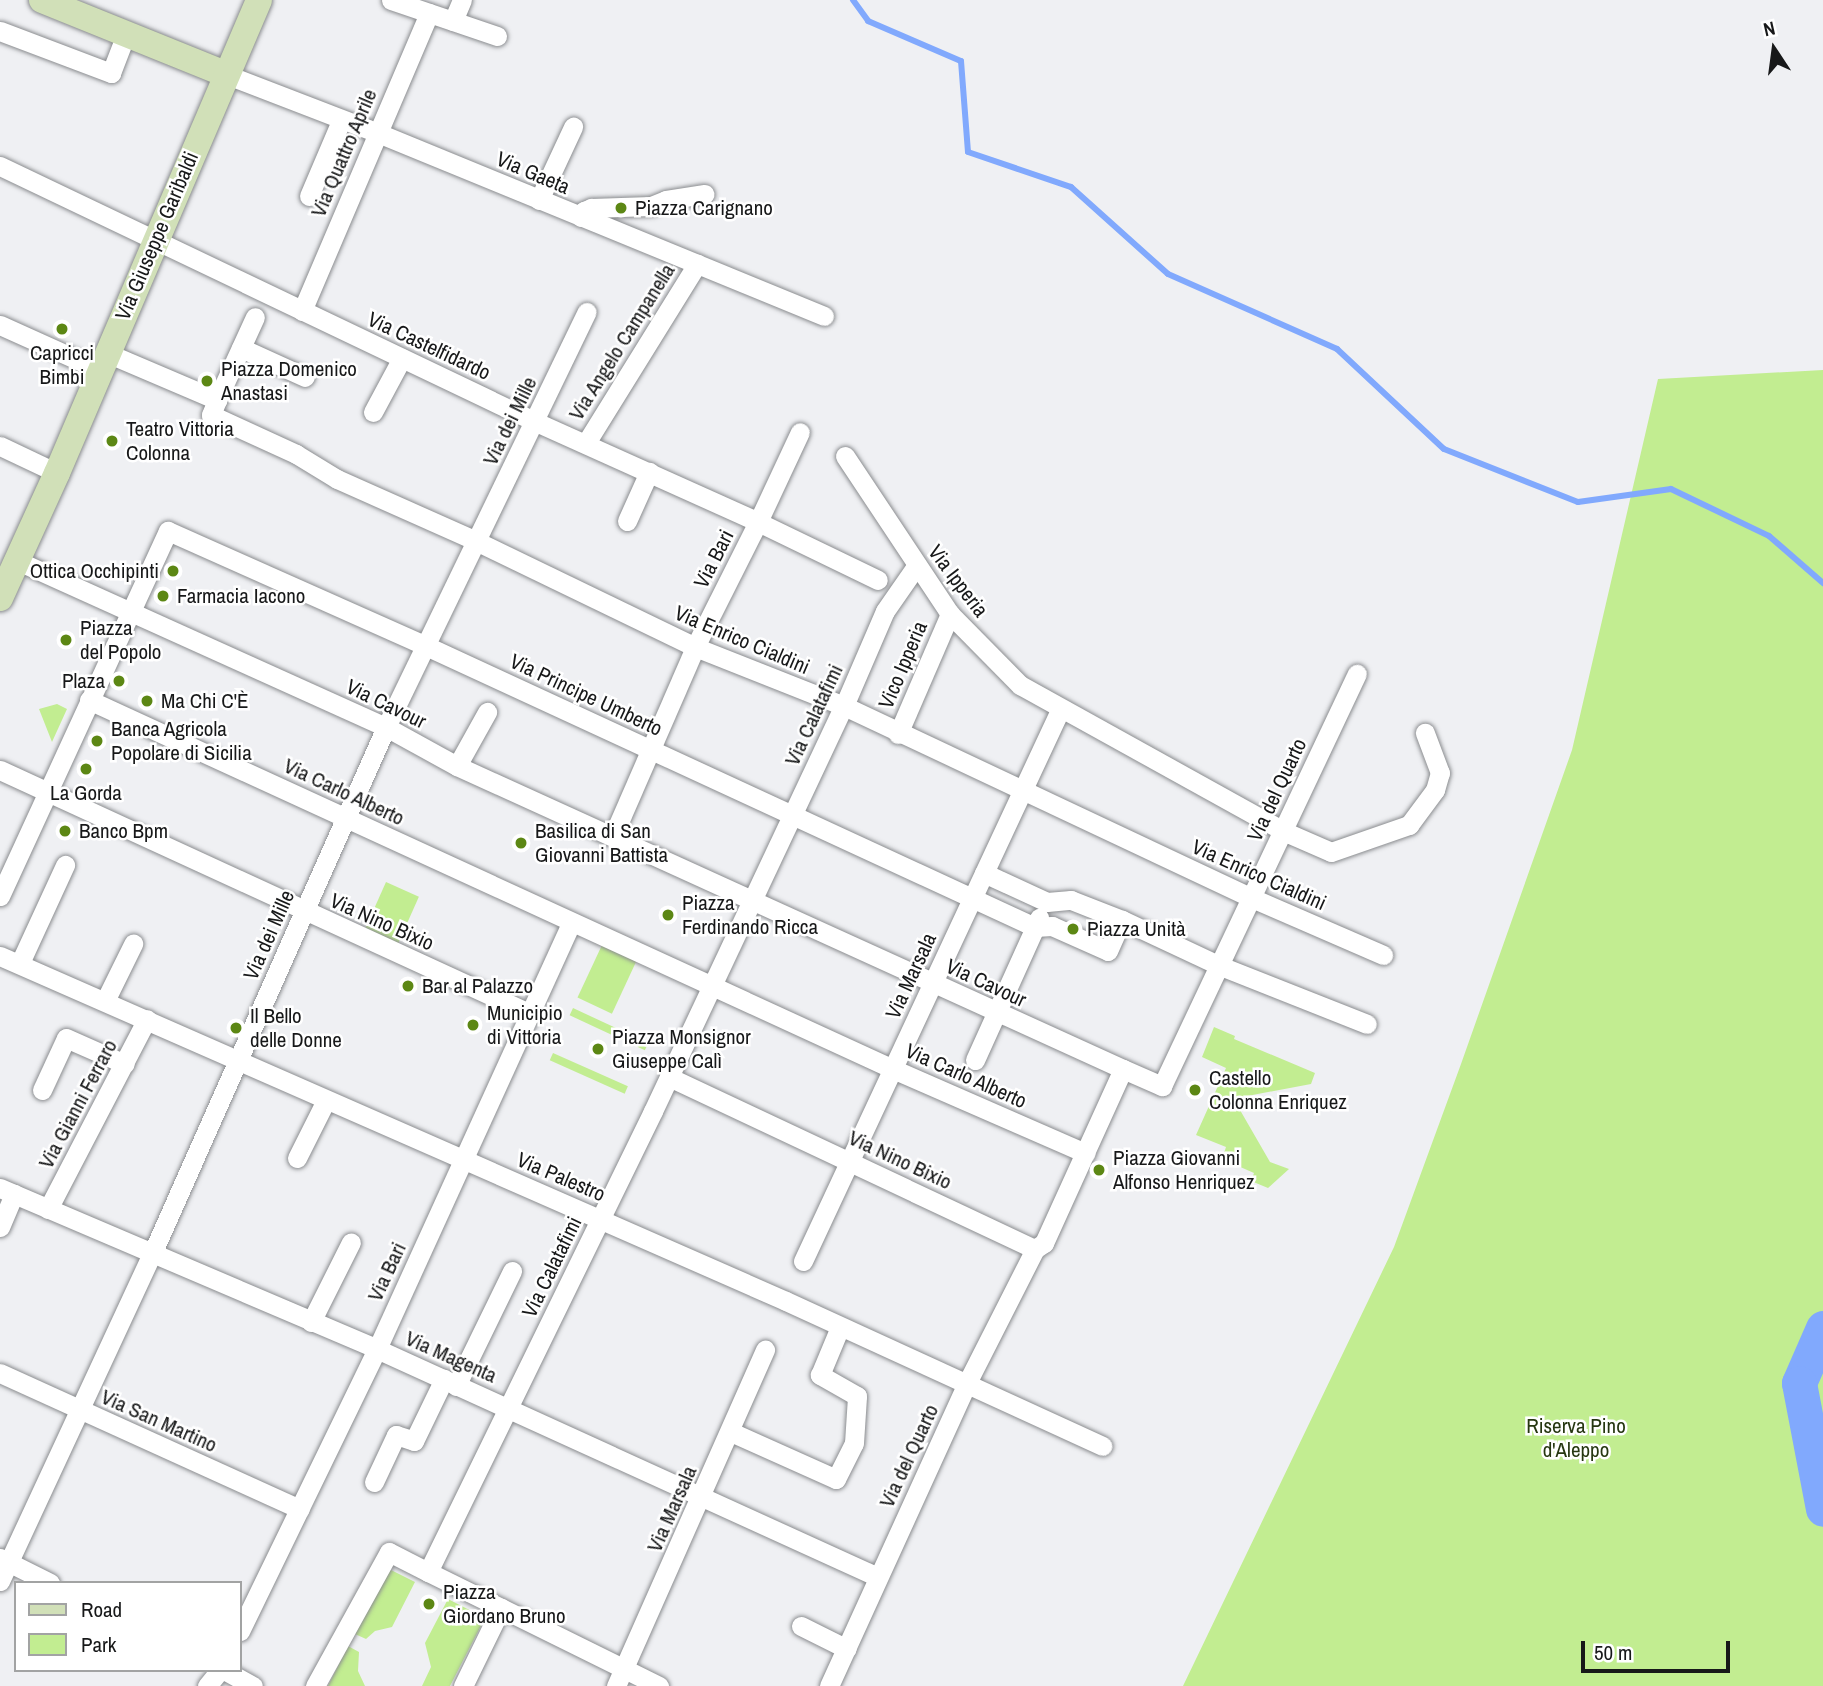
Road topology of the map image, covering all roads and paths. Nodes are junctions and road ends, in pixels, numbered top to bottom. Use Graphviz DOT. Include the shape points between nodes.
graph roads {
  1 [pos="42,0"];
  2 [pos="259,0"];
  3 [pos="391,0"];
  4 [pos="462,0"];
  5 [pos="78,7"];
  6 [pos="429,13"];
  7 [pos="453,21"];
  8 [pos="0,32"];
  9 [pos="126,34"];
  10 [pos="497,36"];
  11 [pos="225,74"];
  12 [pos="341,121"];
  13 [pos="573,127"];
  14 [pos="378,133"];
  15 [pos="0,166"];
  16 [pos="705,194"];
  17 [pos="309,196"];
  18 [pos="539,200"];
  19 [pos="581,217"];
  20 [pos="156,240"];
  21 [pos="696,264"];
  22 [pos="302,311"];
  23 [pos="587,312"];
  24 [pos="824,316"];
  25 [pos="255,317"];
  26 [pos="0,325"];
  27 [pos="241,348"];
  28 [pos="402,358"];
  29 [pos="104,361"];
  30 [pos="305,377"];
  31 [pos="217,400"];
  32 [pos="373,412"];
  33 [pos="536,422"];
  34 [pos="800,432"];
  35 [pos="586,443"];
  36 [pos="0,446"];
  37 [pos="845,456"];
  38 [pos="649,472"];
  39 [pos="57,473"];
  40 [pos="626,522"];
  41 [pos="758,522"];
  42 [pos="476,541"];
  43 [pos="18,561"];
  44 [pos="917,565"];
  45 [pos="878,580"];
  46 [pos="0,598"];
  47 [pos="950,614"];
  48 [pos="135,616"];
  49 [pos="424,645"];
  50 [pos="695,647"];
  51 [pos="1357,674"];
  52 [pos="96,704"];
  53 [pos="844,706"];
  54 [pos="1060,710"];
  55 [pos="487,712"];
  56 [pos="386,727"];
  57 [pos="1425,733"];
  58 [pos="898,734"];
  59 [pos="650,751"];
  60 [pos="457,766"];
  61 [pos="0,770"];
  62 [pos="1021,791"];
  63 [pos="50,798"];
  64 [pos="792,816"];
  65 [pos="344,817"];
  66 [pos="614,831"];
  67 [pos="1283,831"];
  68 [pos="65,865"];
  69 [pos="984,873"];
  70 [pos="0,896"];
  71 [pos="758,897"];
  72 [pos="1252,898"];
  73 [pos="972,899"];
  74 [pos="1047,902"];
  75 [pos="304,912"];
  76 [pos="1129,923"];
  77 [pos="569,924"];
  78 [pos="1033,930"];
  79 [pos="134,944"];
  80 [pos="1383,955"];
  81 [pos="0,956"];
  82 [pos="20,963"];
  83 [pos="1218,965"];
  84 [pos="933,984"];
  85 [pos="715,991"];
  86 [pos="105,1001"];
  87 [pos="996,1013"];
  88 [pos="531,1014"];
  89 [pos="147,1020"];
  90 [pos="1367,1024"];
  91 [pos="238,1060"];
  92 [pos="975,1060"];
  93 [pos="125,1064"];
  94 [pos="1117,1067"];
  95 [pos="893,1069"];
  96 [pos="669,1077"];
  97 [pos="1165,1077"];
  98 [pos="42,1090"];
  99 [pos="326,1100"];
  100 [pos="1079,1150"];
  101 [pos="297,1158"];
  102 [pos="463,1161"];
  103 [pos="850,1161"];
  104 [pos="7,1191"];
  105 [pos="48,1209"];
  106 [pos="600,1219"];
  107 [pos="0,1227"];
  108 [pos="351,1242"];
  109 [pos="1035,1249"];
  110 [pos="152,1254"];
  111 [pos="803,1261"];
  112 [pos="513,1271"];
  113 [pos="311,1322"];
  114 [pos="840,1327"];
  115 [pos="377,1349"];
  116 [pos="765,1349"];
  117 [pos="0,1373"];
  118 [pos="450,1382"];
  119 [pos="967,1383"];
  120 [pos="509,1408"];
  121 [pos="80,1410"];
  122 [pos="731,1432"];
  123 [pos="1102,1446"];
  124 [pos="374,1482"];
  125 [pos="703,1497"];
  126 [pos="300,1509"];
  127 [pos="4,1560"];
  128 [pos="432,1565"];
  129 [pos="878,1577"];
  130 [pos="0,1581"];
  131 [pos="46,1581"];
  132 [pos="505,1610"];
  133 [pos="800,1626"];
  134 [pos="242,1627"];
  135 [pos="847,1649"];
  136 [pos="220,1672"];
  137 [pos="226,1672"];
  138 [pos="620,1677"];
  139 [pos="207,1686"];
  140 [pos="253,1686"];
  141 [pos="315,1686"];
  142 [pos="463,1686"];
  143 [pos="659,1686"];
  144 [pos="829,1686"];
  1 -- 5 [label="main road"];
  2 -- 11 [label="main road, Via Giuseppe Garibaldi"];
  3 -- 6 [label="street"];
  4 -- 7 [label="street"];
  5 -- 9 [label="main road"];
  6 -- 7 [label="street"];
  6 -- 14 [label="street, Via Quattro Aprile"];
  7 -- 10 [label="street"];
  8 -- 9 [label="street" via="111,73"];
  9 -- 11 [label="main road"];
  11 -- 12 [label="street, Via Gaeta"];
  11 -- 20 [label="main road, Via Giuseppe Garibaldi"];
  12 -- 14 [label="street, Via Gaeta"];
  12 -- 17 [label="street"];
  13 -- 18 [label="street"];
  14 -- 18 [label="street, Via Gaeta"];
  14 -- 22 [label="street, Via Quattro Aprile"];
  15 -- 20 [label="street, Via Castelfidardo"];
  16 -- 19 [label="street" via="651,206 592,208"];
  18 -- 19 [label="street, Via Gaeta"];
  19 -- 21 [label="street, Via Gaeta"];
  20 -- 22 [label="street, Via Castelfidardo"];
  20 -- 29 [label="main road, Via Giuseppe Garibaldi"];
  21 -- 24 [label="street, Via Gaeta"];
  21 -- 35 [label="street, Via Angelo Campanella"];
  22 -- 28 [label="street, Via Castelfidardo"];
  23 -- 33 [label="street, Via dei Mille"];
  25 -- 27 [label="street"];
  26 -- 29 [label="street"];
  27 -- 30 [label="street"];
  27 -- 31 [label="street"];
  28 -- 32 [label="street"];
  28 -- 33 [label="street, Via Castelfidardo"];
  29 -- 31 [label="street"];
  29 -- 39 [label="main road, Via Giuseppe Garibaldi"];
  31 -- 42 [label="street, Via Enrico Cialdini" via="211,415 296,454 337,479"];
  33 -- 35 [label="street, Via Castelfidardo"];
  33 -- 42 [label="street, Via dei Mille"];
  34 -- 41 [label="street, Via Bari"];
  35 -- 38 [label="street, Via Castelfidardo"];
  36 -- 39 [label="street"];
  37 -- 44 [label="street, Via Ipperia"];
  38 -- 40 [label="street"];
  38 -- 41 [label="street, Via Castelfidardo"];
  39 -- 43 [label="main road, Via Giuseppe Garibaldi"];
  41 -- 45 [label="street, Via Castelfidardo"];
  41 -- 50 [label="street, Via Bari"];
  42 -- 49 [label="street, Via dei Mille"];
  42 -- 50 [label="street, Via Enrico Cialdini"];
  43 -- 46 [label="main road, Via Giuseppe Garibaldi"];
  43 -- 48 [label="street, Via Cavour"];
  44 -- 47 [label="street, Via Ipperia"];
  44 -- 53 [label="street, Via Calatafimi" via="885,611"];
  47 -- 54 [label="street, Via Ipperia" via="1020,685"];
  47 -- 58 [label="street, Vico Ipperia"];
  48 -- 49 [label="street, Via Principe Umberto" via="168,531"];
  48 -- 52 [label="street"];
  48 -- 56 [label="street, Via Cavour"];
  49 -- 56 [label="street, Via dei Mille"];
  49 -- 59 [label="street, Via Principe Umberto"];
  50 -- 53 [label="street, Via Enrico Cialdini"];
  50 -- 59 [label="street, Via Bari"];
  51 -- 67 [label="street, Via del Quarto"];
  52 -- 63 [label="street"];
  52 -- 65 [label="street, Via Carlo Alberto"];
  53 -- 58 [label="street, Via Enrico Cialdini"];
  53 -- 64 [label="street, Via Calatafimi"];
  54 -- 62 [label="street, Via Marsala"];
  54 -- 67 [label="street, Via Ipperia"];
  55 -- 60 [label="street"];
  56 -- 60 [label="street, Via Cavour"];
  56 -- 65 [label="street, Via dei Mille"];
  57 -- 67 [label="street, Via Ipperia" via="1440,773 1435,790 1409,825 1331,852"];
  58 -- 62 [label="street, Via Enrico Cialdini"];
  59 -- 64 [label="street, Via Principe Umberto"];
  59 -- 66 [label="street, Via Bari"];
  60 -- 66 [label="street, Via Cavour"];
  61 -- 63 [label="street, Via Nino Bixio"];
  62 -- 69 [label="street, Via Marsala"];
  62 -- 72 [label="street, Via Enrico Cialdini"];
  63 -- 70 [label="street"];
  63 -- 75 [label="street, Via Nino Bixio"];
  64 -- 71 [label="street, Via Calatafimi"];
  64 -- 73 [label="street, Via Principe Umberto"];
  65 -- 75 [label="street, Via dei Mille"];
  65 -- 77 [label="street, Via Carlo Alberto"];
  66 -- 71 [label="street, Via Cavour"];
  67 -- 72 [label="street, Via del Quarto"];
  68 -- 82 [label="street"];
  69 -- 73 [label="street, Via Marsala"];
  69 -- 74 [label="street"];
  71 -- 84 [label="street, Via Cavour"];
  71 -- 85 [label="street, Via Calatafimi"];
  72 -- 80 [label="street, Via Enrico Cialdini"];
  72 -- 83 [label="street, Via del Quarto"];
  73 -- 78 [label="street, Via Principe Umberto"];
  73 -- 84 [label="street, Via Marsala"];
  74 -- 76 [label="street" via="1071,900"];
  74 -- 78 [label="street"];
  75 -- 88 [label="street, Via Nino Bixio"];
  75 -- 91 [label="street, Via dei Mille"];
  76 -- 78 [label="street, Via Principe Umberto" via="1108,951 1052,926"];
  76 -- 83 [label="street"];
  77 -- 85 [label="street, Via Carlo Alberto"];
  77 -- 88 [label="street, Via Bari"];
  78 -- 87 [label="street"];
  79 -- 86 [label="street"];
  81 -- 82 [label="street, Via Palestro"];
  82 -- 86 [label="street, Via Palestro"];
  83 -- 90 [label="street"];
  83 -- 97 [label="street, Via del Quarto"];
  84 -- 87 [label="street, Via Cavour"];
  84 -- 95 [label="street, Via Marsala"];
  85 -- 95 [label="street, Via Carlo Alberto"];
  85 -- 96 [label="street, Via Calatafimi"];
  86 -- 89 [label="street, Via Palestro"];
  87 -- 92 [label="street"];
  87 -- 94 [label="street, Via Cavour"];
  88 -- 102 [label="street, Via Bari"];
  89 -- 91 [label="street, Via Palestro"];
  89 -- 93 [label="street, Via Gianni Ferraro"];
  91 -- 99 [label="street, Via Palestro"];
  91 -- 110 [label="street, Via dei Mille"];
  93 -- 98 [label="street" via="66,1038"];
  93 -- 105 [label="street, Via Gianni Ferraro"];
  94 -- 97 [label="street, Via Cavour" via="1162,1086"];
  94 -- 100 [label="street, Via del Quarto"];
  95 -- 100 [label="street, Via Carlo Alberto"];
  95 -- 103 [label="street, Via Marsala"];
  96 -- 103 [label="street, Via Nino Bixio"];
  96 -- 106 [label="street, Via Calatafimi"];
  99 -- 101 [label="street"];
  99 -- 102 [label="street, Via Palestro"];
  100 -- 109 [label="street, Via del Quarto" via="1044,1243"];
  102 -- 106 [label="street, Via Palestro"];
  102 -- 115 [label="street, Via Bari"];
  103 -- 109 [label="street, Via Nino Bixio"];
  103 -- 111 [label="street, Via Marsala"];
  104 -- 105 [label="street, Via Magenta"];
  104 -- 107 [label="street"];
  105 -- 110 [label="street, Via Magenta"];
  106 -- 114 [label="street, Via Palestro"];
  106 -- 120 [label="street, Via Calatafimi"];
  108 -- 113 [label="street"];
  109 -- 119 [label="street, Via del Quarto"];
  110 -- 113 [label="street, Via Magenta"];
  110 -- 121 [label="street, Via dei Mille"];
  112 -- 118 [label="street"];
  113 -- 115 [label="street, Via Magenta"];
  114 -- 119 [label="street, Via Palestro"];
  114 -- 122 [label="street" via="820,1375 857,1396 854,1443 836,1479"];
  115 -- 118 [label="street, Via Magenta"];
  115 -- 126 [label="street, Via Bari"];
  116 -- 122 [label="street, Via Marsala"];
  117 -- 121 [label="street, Via San Martino"];
  118 -- 120 [label="street, Via Magenta"];
  118 -- 124 [label="street" via="414,1441 397,1435"];
  119 -- 123 [label="street, Via Palestro"];
  119 -- 129 [label="street, Via del Quarto"];
  120 -- 125 [label="street, Via Magenta"];
  120 -- 128 [label="street, Via Calatafimi"];
  121 -- 126 [label="street, Via San Martino"];
  121 -- 127 [label="street, Via dei Mille"];
  122 -- 125 [label="street, Via Marsala"];
  125 -- 129 [label="street, Via Magenta"];
  125 -- 138 [label="street, Via Marsala"];
  126 -- 134 [label="street, Via Bari"];
  127 -- 130 [label="street, Via dei Mille"];
  127 -- 131 [label="street"];
  128 -- 132 [label="street"];
  128 -- 141 [label="street" via="388,1552"];
  129 -- 135 [label="street, Via del Quarto"];
  132 -- 138 [label="street"];
  132 -- 142 [label="street"];
  133 -- 135 [label="street"];
  135 -- 144 [label="street, Via del Quarto"];
  136 -- 139 [label="street"];
  137 -- 140 [label="street"];
  138 -- 143 [label="street"];
}
